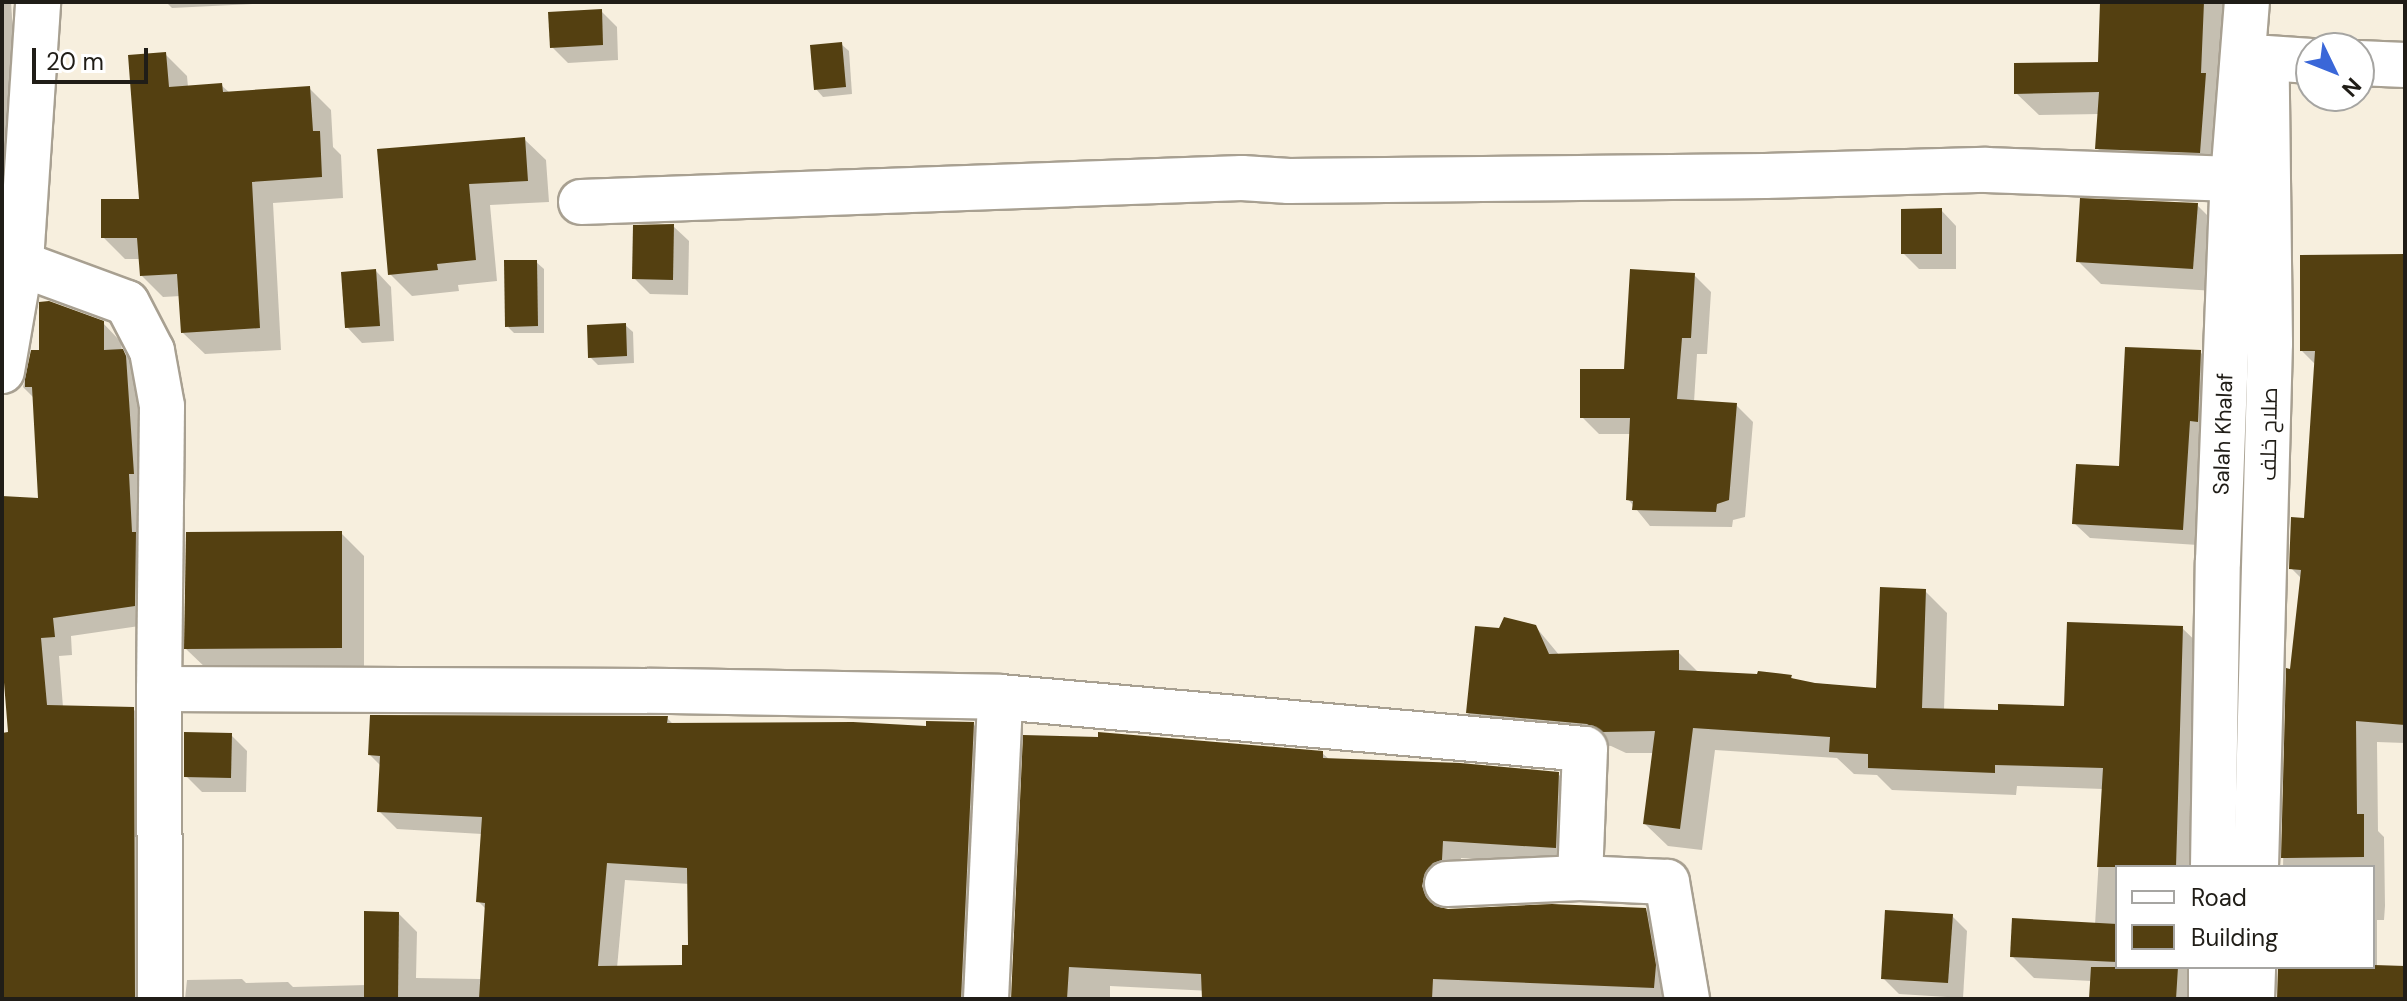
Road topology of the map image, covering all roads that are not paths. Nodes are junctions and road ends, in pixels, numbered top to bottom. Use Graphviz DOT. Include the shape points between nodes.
graph roads {
  1 [pos="38,2"];
  2 [pos="2247,2"];
  3 [pos="2271,2"];
  4 [pos="2267,58"];
  5 [pos="2295,60"];
  6 [pos="2375,64"];
  7 [pos="2405,65"];
  8 [pos="2233,179"];
  9 [pos="581,202"];
  10 [pos="11,259"];
  11 [pos="2,368"];
  12 [pos="159,689"];
  13 [pos="1000,697"];
  14 [pos="2213,865"];
  15 [pos="2256,865"];
  16 [pos="1580,878"];
  17 [pos="1447,884"];
  18 [pos="2211,969"];
  19 [pos="2253,969"];
  20 [pos="160,999"];
  21 [pos="986,999"];
  22 [pos="1687,999"];
  23 [pos="2211,999"];
  24 [pos="2252,999"];
  1 -- 10 [label="street"];
  2 -- 8 [label="street, Salah Khalaf"];
  3 -- 4 [label="street, صلاح خلف"];
  4 -- 5 [label="street"];
  4 -- 15 [label="street, صلاح خلف" via="2270,343"];
  6 -- 7 [label="street"];
  8 -- 9 [label="street" via="1986,170 1242,178"];
  8 -- 14 [label="street, Salah Khalaf"];
  10 -- 11 [label="street"];
  10 -- 12 [label="street" via="127,303 152,351 162,406"];
  12 -- 13 [label="street"];
  12 -- 20 [label="street"];
  13 -- 16 [label="street" via="1585,749"];
  13 -- 21 [label="street"];
  16 -- 17 [label="street"];
  16 -- 22 [label="street" via="1667,882"];
  18 -- 23 [label="street"];
  19 -- 24 [label="street"];
}
